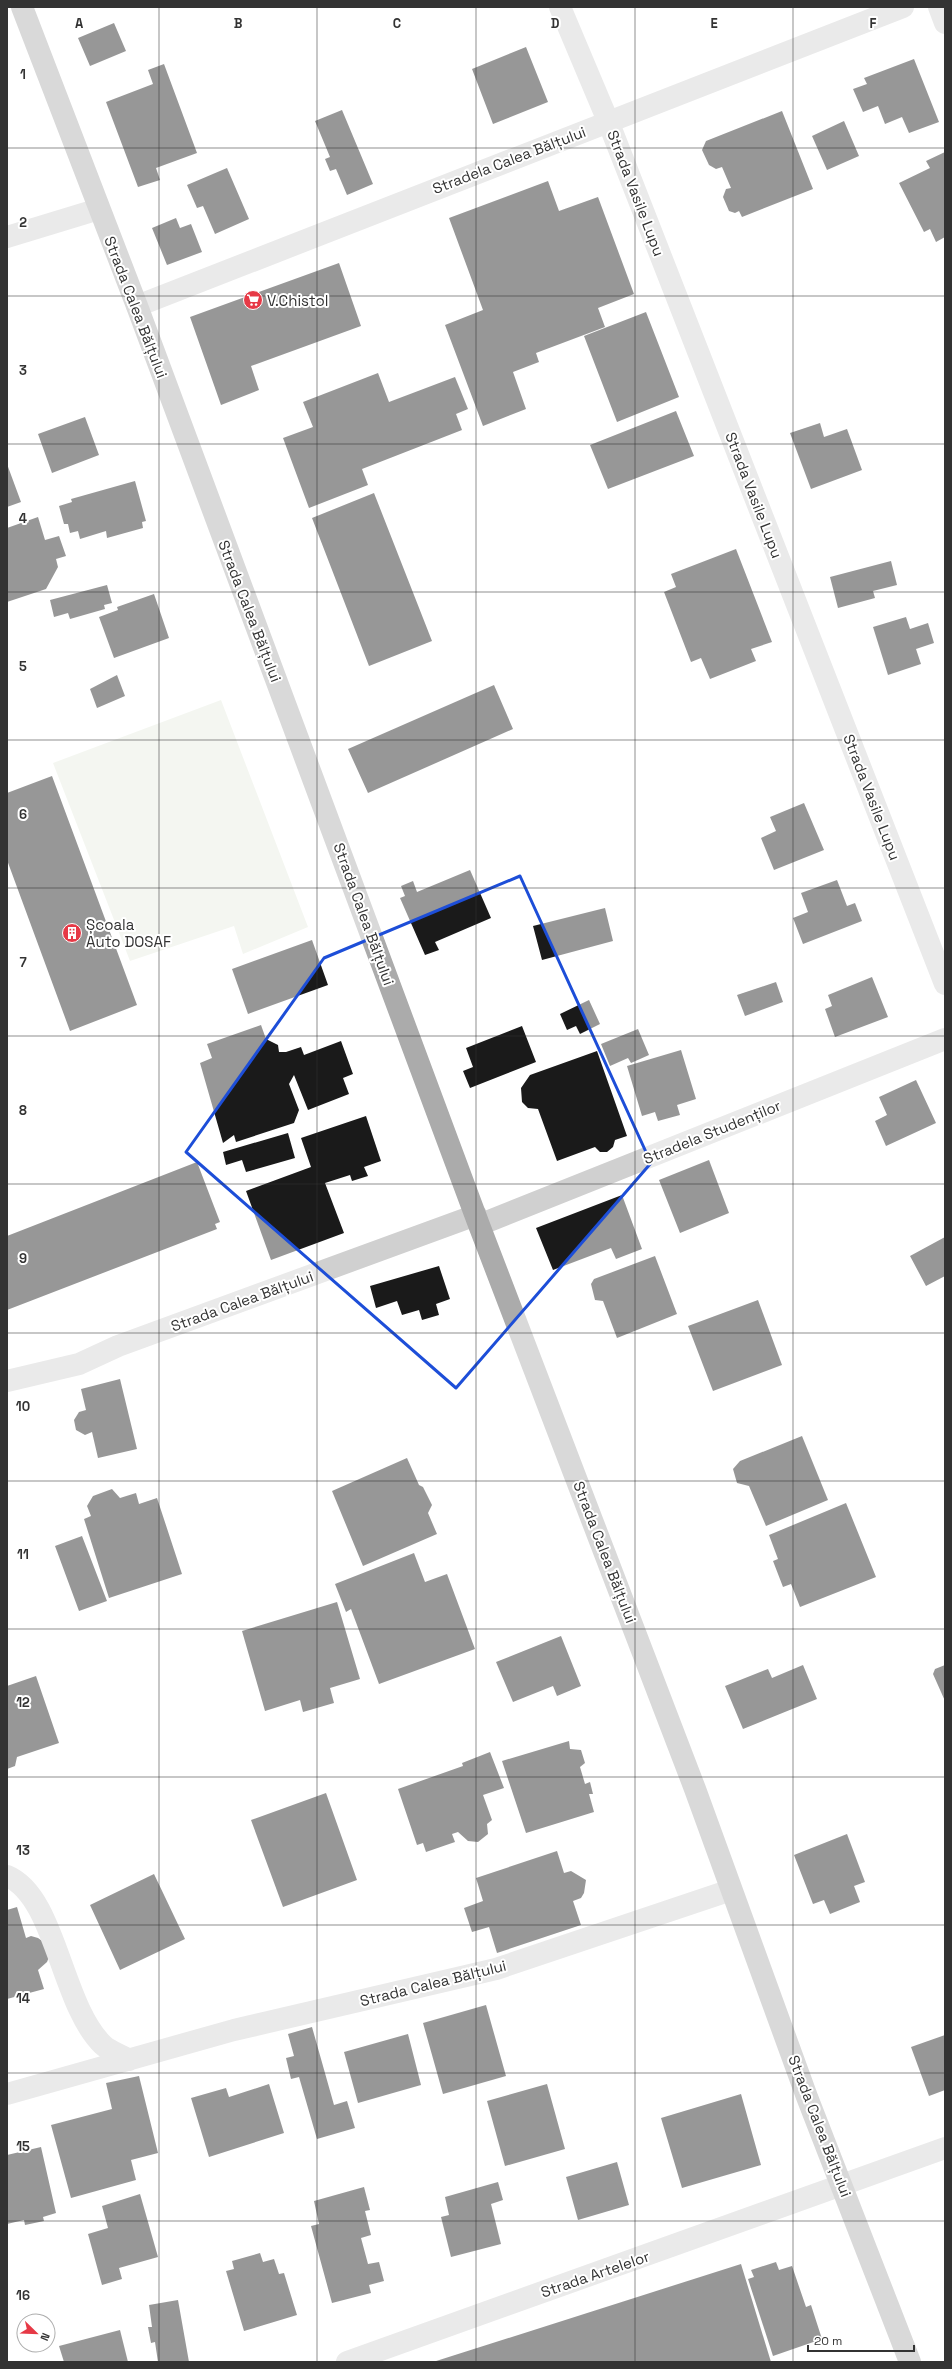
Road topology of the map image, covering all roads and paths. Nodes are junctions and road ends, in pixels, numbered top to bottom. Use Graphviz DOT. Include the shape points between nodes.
graph roads {
  1 [pos="22,7"];
  2 [pos="560,7"];
  3 [pos="903,7"];
  4 [pos="939,7"];
  5 [pos="945,24"];
  6 [pos="608,121"];
  7 [pos="99,209"];
  8 [pos="7,237"];
  9 [pos="137,306"];
  10 [pos="945,984"];
  11 [pos="945,1039"];
  12 [pos="478,1220"];
  13 [pos="7,1381"];
  14 [pos="7,1876"];
  15 [pos="731,1890"];
  16 [pos="129,2060"];
  17 [pos="7,2094"];
  18 [pos="945,2148"];
  19 [pos="843,2186"];
  20 [pos="347,2362"];
  21 [pos="910,2362"];
  1 -- 7 [label="main road, Strada Calea Bălțului"];
  2 -- 6 [label="street, Strada Vasile Lupu"];
  3 -- 6 [label="street, Stradela Calea Bălțului"];
  4 -- 5 [label="street"];
  6 -- 9 [label="street, Stradela Calea Bălțului"];
  6 -- 10 [label="street, Strada Vasile Lupu"];
  7 -- 8 [label="street"];
  7 -- 9 [label="main road, Strada Calea Bălțului"];
  9 -- 12 [label="main road, Strada Calea Bălțului"];
  11 -- 12 [label="street, Stradela Studenților"];
  12 -- 13 [label="street, Strada Calea Bălțului" via="118,1346 79,1364"];
  12 -- 15 [label="main road, Strada Calea Bălțului" via="696,1789"];
  14 -- 16 [label="street" via="17,1880 40,1910 82,2018 103,2045"];
  15 -- 16 [label="street, Strada Calea Bălțului" via="496,1969 234,2030"];
  15 -- 19 [label="main road, Strada Calea Bălțului" via="807,2097"];
  16 -- 17 [label="street, Strada Calea Bălțului"];
  18 -- 19 [label="street, Strada Artelelor"];
  19 -- 20 [label="street, Strada Artelelor"];
  19 -- 21 [label="main road, Strada Calea Bălțului"];
}
